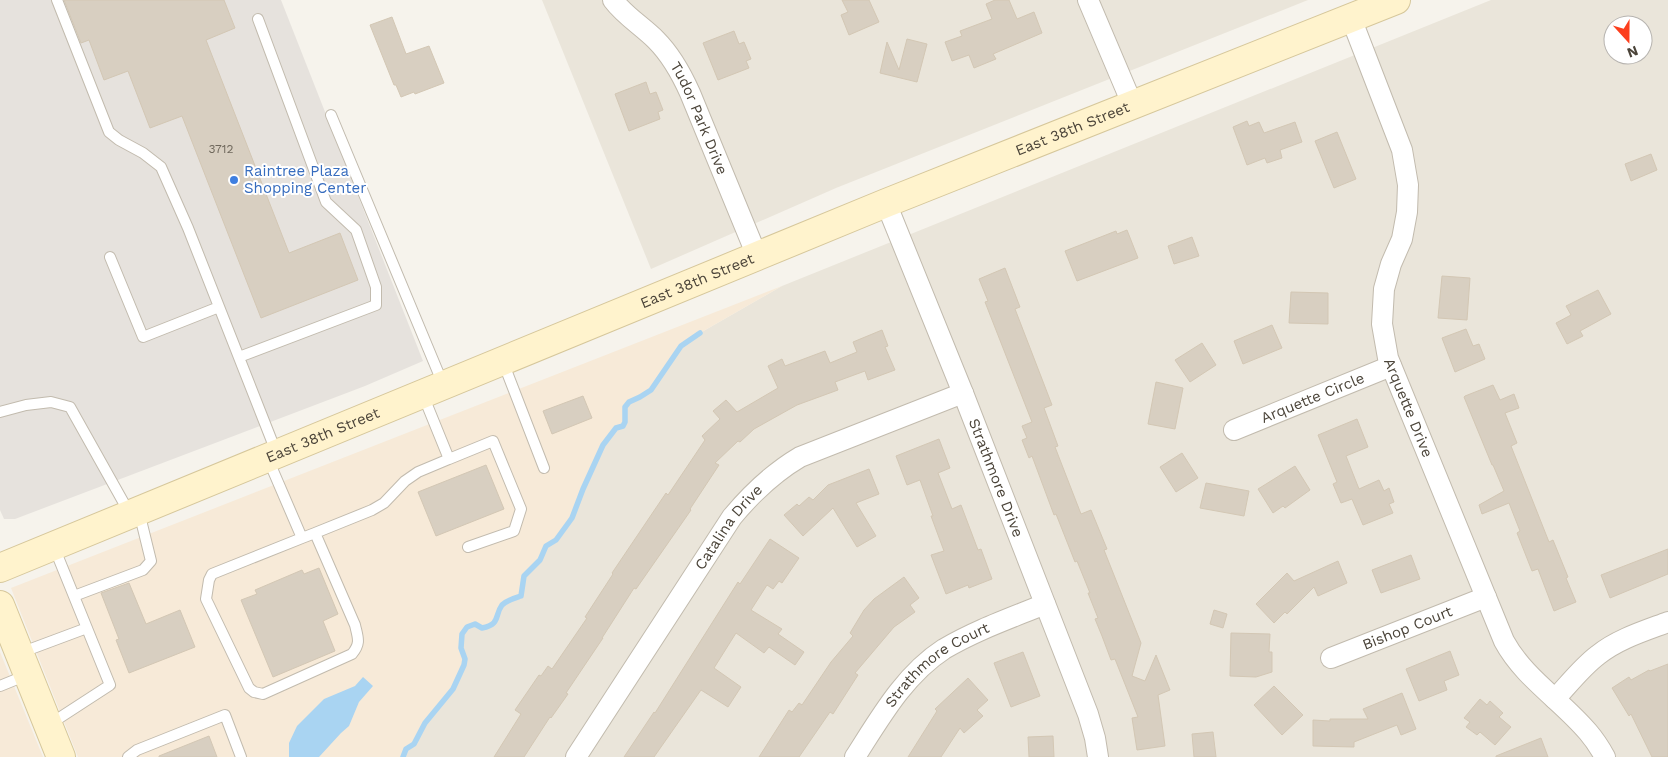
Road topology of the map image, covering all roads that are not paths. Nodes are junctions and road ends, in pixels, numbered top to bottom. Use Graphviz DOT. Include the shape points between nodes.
graph roads {
  1 [pos="57,0"];
  2 [pos="613,0"];
  3 [pos="1088,0"];
  4 [pos="1396,0"];
  5 [pos="1351,18"];
  6 [pos="258,19"];
  7 [pos="1133,106"];
  8 [pos="331,114"];
  9 [pos="886,203"];
  10 [pos="757,256"];
  11 [pos="110,257"];
  12 [pos="219,307"];
  13 [pos="239,357"];
  14 [pos="502,361"];
  15 [pos="1391,366"];
  16 [pos="433,389"];
  17 [pos="963,393"];
  18 [pos="0,412"];
  19 [pos="1234,430"];
  20 [pos="272,456"];
  21 [pos="449,459"];
  22 [pos="544,468"];
  23 [pos="135,513"];
  24 [pos="315,533"];
  25 [pos="302,538"];
  26 [pos="54,546"];
  27 [pos="468,547"];
  28 [pos="0,568"];
  29 [pos="74,596"];
  30 [pos="1486,597"];
  31 [pos="1045,604"];
  32 [pos="0,605"];
  33 [pos="1668,622"];
  34 [pos="87,628"];
  35 [pos="1330,658"];
  36 [pos="24,664"];
  37 [pos="0,686"];
  38 [pos="1555,699"];
  39 [pos="48,726"];
  40 [pos="61,757"];
  41 [pos="128,757"];
  42 [pos="241,757"];
  43 [pos="576,757"];
  44 [pos="855,757"];
  45 [pos="1098,757"];
  46 [pos="1605,757"];
  1 -- 12 [label="lane" via="110,132 161,167"];
  2 -- 10 [label="street, Tudor Park Drive" via="658,43 678,69"];
  3 -- 7 [label="street"];
  4 -- 5 [label="main road, East 38th Street"];
  5 -- 7 [label="main road, East 38th Street"];
  5 -- 15 [label="street, Arquette Drive" via="1402,150 1408,185 1406,221 1386,281 1382,307 1383,333"];
  6 -- 13 [label="lane" via="326,202 356,230 377,298 376,305"];
  7 -- 9 [label="main road, East 38th Street"];
  8 -- 16 [label="lane"];
  9 -- 10 [label="main road, East 38th Street"];
  9 -- 17 [label="street, Strathmore Drive"];
  10 -- 14 [label="main road, East 38th Street"];
  11 -- 12 [label="lane" via="143,337"];
  12 -- 13 [label="lane"];
  13 -- 20 [label="lane"];
  14 -- 16 [label="main road, East 38th Street"];
  14 -- 22 [label="lane"];
  15 -- 19 [label="street, Arquette Circle"];
  15 -- 30 [label="street, Arquette Drive"];
  16 -- 20 [label="main road, East 38th Street"];
  16 -- 21 [label="lane"];
  17 -- 31 [label="street, Strathmore Drive"];
  17 -- 43 [label="street, Catalina Drive" via="800,457 754,492 732,518"];
  18 -- 23 [label="lane" via="26,404 50,402 70,407"];
  20 -- 23 [label="main road, East 38th Street"];
  20 -- 25 [label="lane"];
  21 -- 24 [label="lane" via="418,472 372,510"];
  21 -- 27 [label="lane" via="493,442 521,509 514,531"];
  23 -- 26 [label="main road, East 38th Street"];
  23 -- 29 [label="lane" via="151,562 144,570"];
  24 -- 25 [label="lane"];
  24 -- 25 [label="lane" via="355,624 358,647 352,654 263,694 254,692 248,688 206,599 209,580 212,574"];
  26 -- 28 [label="main road, East 38th Street"];
  26 -- 29 [label="lane"];
  29 -- 34 [label="lane"];
  30 -- 35 [label="street, Bishop Court"];
  30 -- 38 [label="street, Arquette Drive" via="1514,658"];
  31 -- 44 [label="street, Strathmore Court" via="973,633 943,650 917,672 888,704"];
  31 -- 45 [label="street, Strathmore Drive" via="1091,722"];
  32 -- 36 [label="main road"];
  33 -- 38 [label="street" via="1598,654"];
  34 -- 36 [label="lane"];
  34 -- 39 [label="lane" via="110,685"];
  36 -- 37 [label="lane"];
  36 -- 39 [label="main road"];
  38 -- 46 [label="street, Arquette Drive" via="1588,732"];
  39 -- 40 [label="main road"];
  41 -- 42 [label="lane" via="137,750 225,715"];
}
